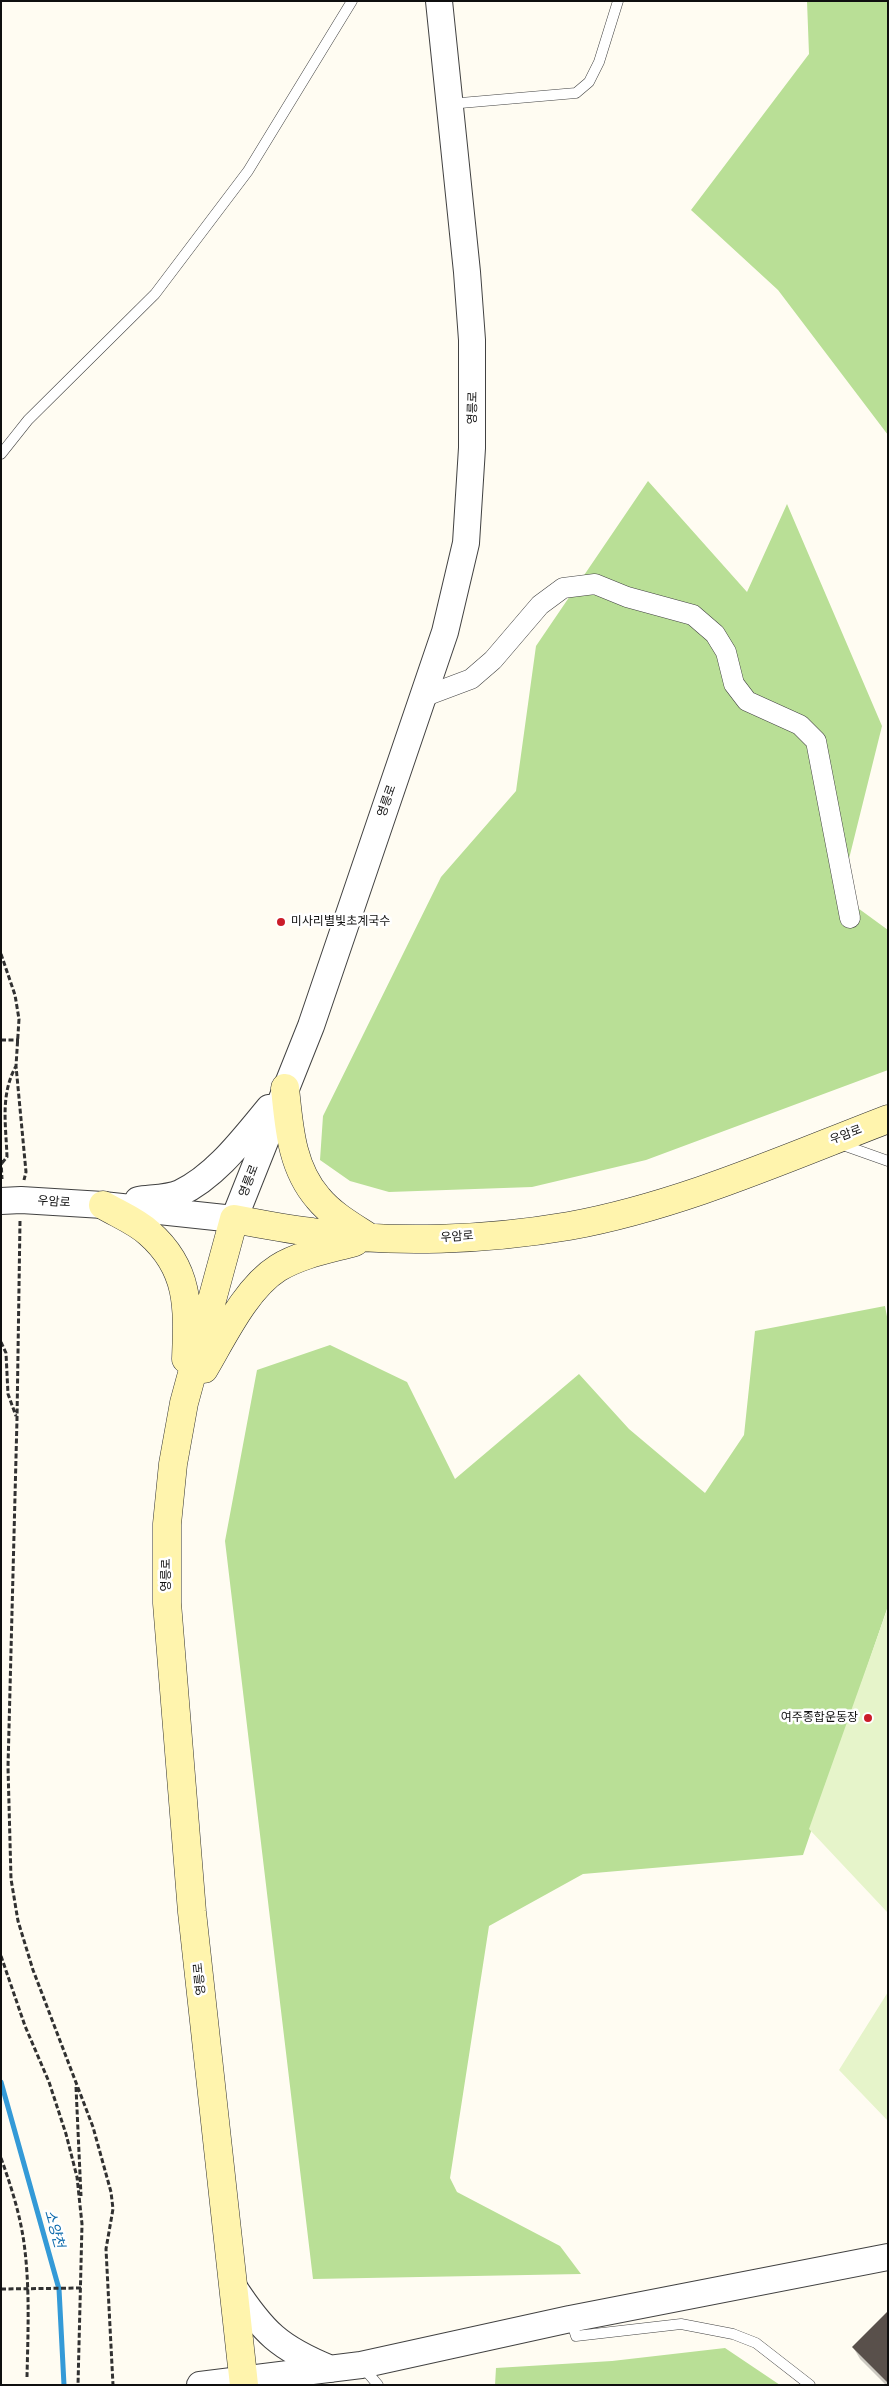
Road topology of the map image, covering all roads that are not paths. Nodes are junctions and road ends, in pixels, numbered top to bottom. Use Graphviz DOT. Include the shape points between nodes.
graph roads {
  1 [pos="352,1"];
  2 [pos="439,1"];
  3 [pos="618,1"];
  4 [pos="448,104"];
  5 [pos="1,454"];
  6 [pos="423,696"];
  7 [pos="850,918"];
  8 [pos="285,1088"];
  9 [pos="888,1119"];
  10 [pos="832,1140"];
  11 [pos="888,1161"];
  12 [pos="8,1197"];
  13 [pos="103,1205"];
  14 [pos="234,1219"];
  15 [pos="371,1238"];
  16 [pos="184,1403"];
  17 [pos="888,2257"];
  18 [pos="233,2286"];
  19 [pos="570,2319"];
  20 [pos="361,2365"];
  21 [pos="332,2369"];
  22 [pos="244,2383"];
  23 [pos="200,2385"];
  24 [pos="378,2385"];
  25 [pos="810,2385"];
  1 -- 5 [label="lane" via="248,171 155,294 28,420"];
  2 -- 4 [label="street, 영릉로"];
  3 -- 4 [label="lane" via="590,82 576,93"];
  4 -- 6 [label="street, 영릉로" via="470,311 474,392 472,448 466,543 445,632"];
  6 -- 7 [label="street" via="471,679 493,660 540,605 562,588 595,584 693,616 715,634 726,652 734,684 747,701 800,725 816,741"];
  6 -- 8 [label="street, 영릉로" via="311,1026"];
  8 -- 13 [label="street" via="240,1144 214,1169 179,1194"];
  8 -- 14 [label="street, 영릉로"];
  8 -- 15 [label="main road" via="291,1142 302,1174 317,1198 338,1217"];
  9 -- 10 [label="main road, 우암로"];
  10 -- 11 [label="lane"];
  10 -- 15 [label="main road, 우암로" via="701,1190 637,1210 568,1226 501,1234"];
  12 -- 13 [label="street, 우암로"];
  13 -- 14 [label="street, 우암로"];
  13 -- 16 [label="main road" via="148,1232 170,1254 183,1281 188,1328"];
  14 -- 15 [label="main road, 우암로" via="313,1233"];
  14 -- 16 [label="main road, 영릉로"];
  15 -- 16 [label="main road" via="306,1256 278,1268 236,1314"];
  16 -- 18 [label="main road, 영릉로" via="167,1524 167,1603 192,1912"];
  17 -- 19 [label="street"];
  18 -- 21 [label="street" via="255,2319 276,2340 300,2356"];
  18 -- 22 [label="main road, 영릉로"];
  19 -- 20 [label="street"];
  19 -- 25 [label="lane" via="576,2336 681,2324 733,2334 756,2343"];
  20 -- 21 [label="street"];
  20 -- 24 [label="lane"];
  21 -- 22 [label="street"];
  22 -- 23 [label="street"];
}
